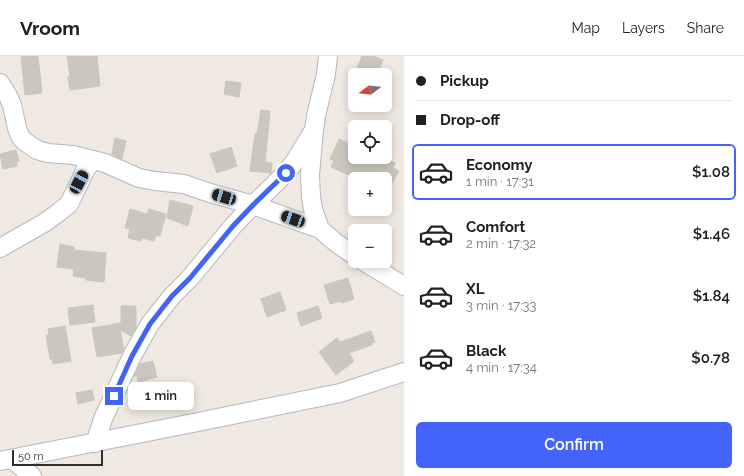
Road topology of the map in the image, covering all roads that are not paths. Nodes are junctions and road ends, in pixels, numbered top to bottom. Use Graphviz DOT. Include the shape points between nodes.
graph roads {
  1 [pos="328,56"];
  2 [pos="0,83"];
  3 [pos="314,130"];
  4 [pos="92,161"];
  5 [pos="253,205"];
  6 [pos="320,229"];
  7 [pos="0,248"];
  8 [pos="348,251"];
  9 [pos="374,268"];
  10 [pos="404,286"];
  11 [pos="404,372"];
  12 [pos="95,443"];
  13 [pos="6,460"];
  14 [pos="32,476"];
  1 -- 3 [label="street"];
  2 -- 4 [label="street" via="12,105 17,128 24,141 48,154 73,155"];
  3 -- 5 [label="street" via="286,173"];
  3 -- 6 [label="street" via="311,197"];
  4 -- 5 [label="street" via="139,178 184,184"];
  4 -- 7 [label="street" via="69,204 44,223"];
  5 -- 6 [label="street"];
  5 -- 12 [label="street" via="150,324 132,356"];
  6 -- 8 [label="street"];
  9 -- 10 [label="street"];
  11 -- 12 [label="street" via="340,392"];
  12 -- 13 [label="street"];
  13 -- 14 [label="street"];
}
